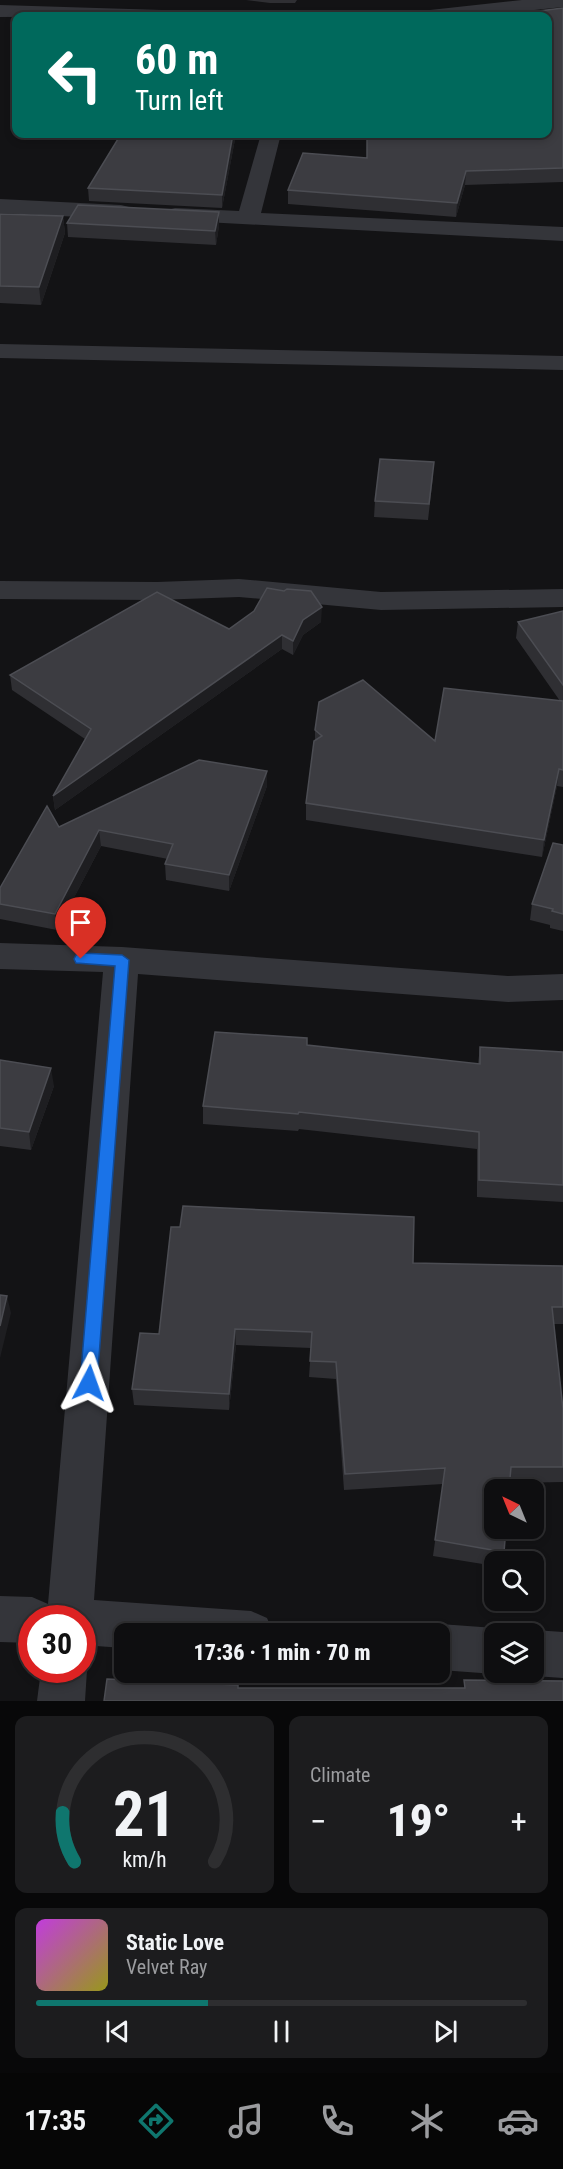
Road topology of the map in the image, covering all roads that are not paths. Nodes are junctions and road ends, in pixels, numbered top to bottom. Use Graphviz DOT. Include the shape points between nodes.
graph roads {
  1 [pos="563,1"];
  2 [pos="0,11"];
  3 [pos="32,12"];
  4 [pos="465,12"];
  5 [pos="271,138"];
  6 [pos="0,206"];
  7 [pos="248,219"];
  8 [pos="563,234"];
  9 [pos="0,351"];
  10 [pos="563,363"];
  11 [pos="0,590"];
  12 [pos="563,598"];
  13 [pos="0,956"];
  14 [pos="122,960"];
  15 [pos="563,987"];
  16 [pos="71,1605"];
  17 [pos="0,1619"];
  18 [pos="18,1620"];
  19 [pos="96,1623"];
  20 [pos="114,1624"];
  21 [pos="450,1648"];
  22 [pos="484,1650"];
  23 [pos="544,1654"];
  24 [pos="563,1655"];
  25 [pos="63,1683"];
  26 [pos="61,1701"];
  1 -- 4 [label="street"];
  2 -- 3 [label="street"];
  5 -- 7 [label="street"];
  6 -- 7 [label="street"];
  7 -- 8 [label="street"];
  9 -- 10 [label="street"];
  11 -- 12 [label="street" via="239,588 381,601"];
  13 -- 14 [label="street"];
  14 -- 15 [label="street" via="508,989"];
  14 -- 16 [label="street"];
  17 -- 18 [label="street"];
  19 -- 20 [label="street"];
  21 -- 22 [label="street"];
  23 -- 24 [label="street"];
  25 -- 26 [label="street"];
}
